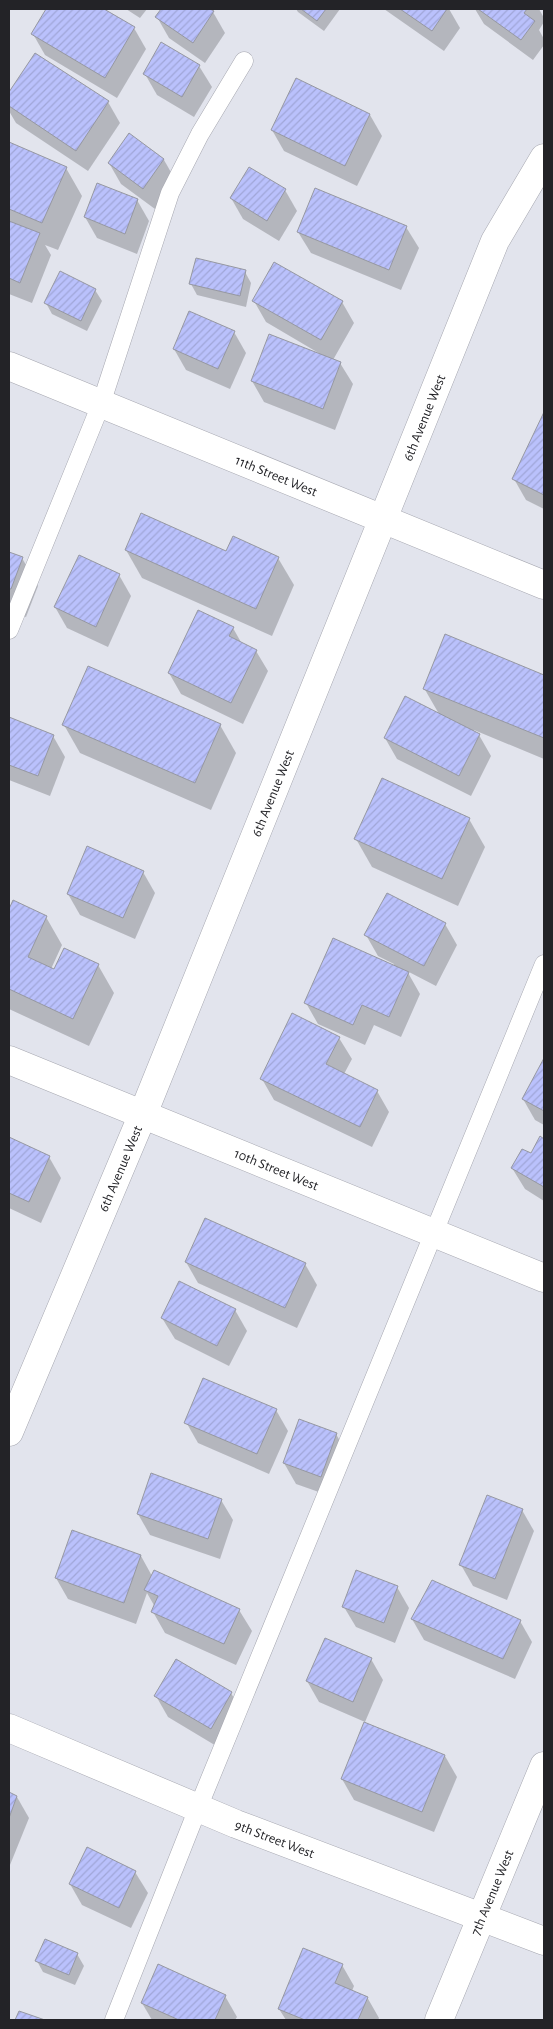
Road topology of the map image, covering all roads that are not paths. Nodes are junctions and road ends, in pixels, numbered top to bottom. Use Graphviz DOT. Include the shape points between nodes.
graph roads {
  1 [pos="244,61"];
  2 [pos="544,158"];
  3 [pos="9,366"];
  4 [pos="101,404"];
  5 [pos="384,519"];
  6 [pos="544,585"];
  7 [pos="9,630"];
  8 [pos="544,964"];
  9 [pos="9,1060"];
  10 [pos="143,1114"];
  11 [pos="434,1233"];
  12 [pos="544,1278"];
  13 [pos="9,1432"];
  14 [pos="9,1728"];
  15 [pos="544,1766"];
  16 [pos="198,1808"];
  17 [pos="482,1917"];
  18 [pos="544,1941"];
  19 [pos="114,2020"];
  20 [pos="440,2020"];
  1 -- 4 [label="lane" via="200,134 170,193"];
  2 -- 5 [label="street, 6th Avenue West" via="495,241"];
  3 -- 4 [label="street, 11th Street West"];
  4 -- 5 [label="street, 11th Street West"];
  4 -- 7 [label="lane"];
  5 -- 6 [label="street, 11th Street West"];
  5 -- 10 [label="street, 6th Avenue West"];
  8 -- 11 [label="lane"];
  9 -- 10 [label="street, 10th Street West"];
  10 -- 11 [label="street, 10th Street West"];
  10 -- 13 [label="street, 6th Avenue West"];
  11 -- 12 [label="street, 10th Street West"];
  11 -- 16 [label="lane"];
  14 -- 16 [label="street, 9th Street West"];
  15 -- 17 [label="street, 7th Avenue West"];
  16 -- 17 [label="street, 9th Street West"];
  16 -- 19 [label="lane"];
  17 -- 18 [label="street, 9th Street West"];
  17 -- 20 [label="street, 7th Avenue West"];
}
